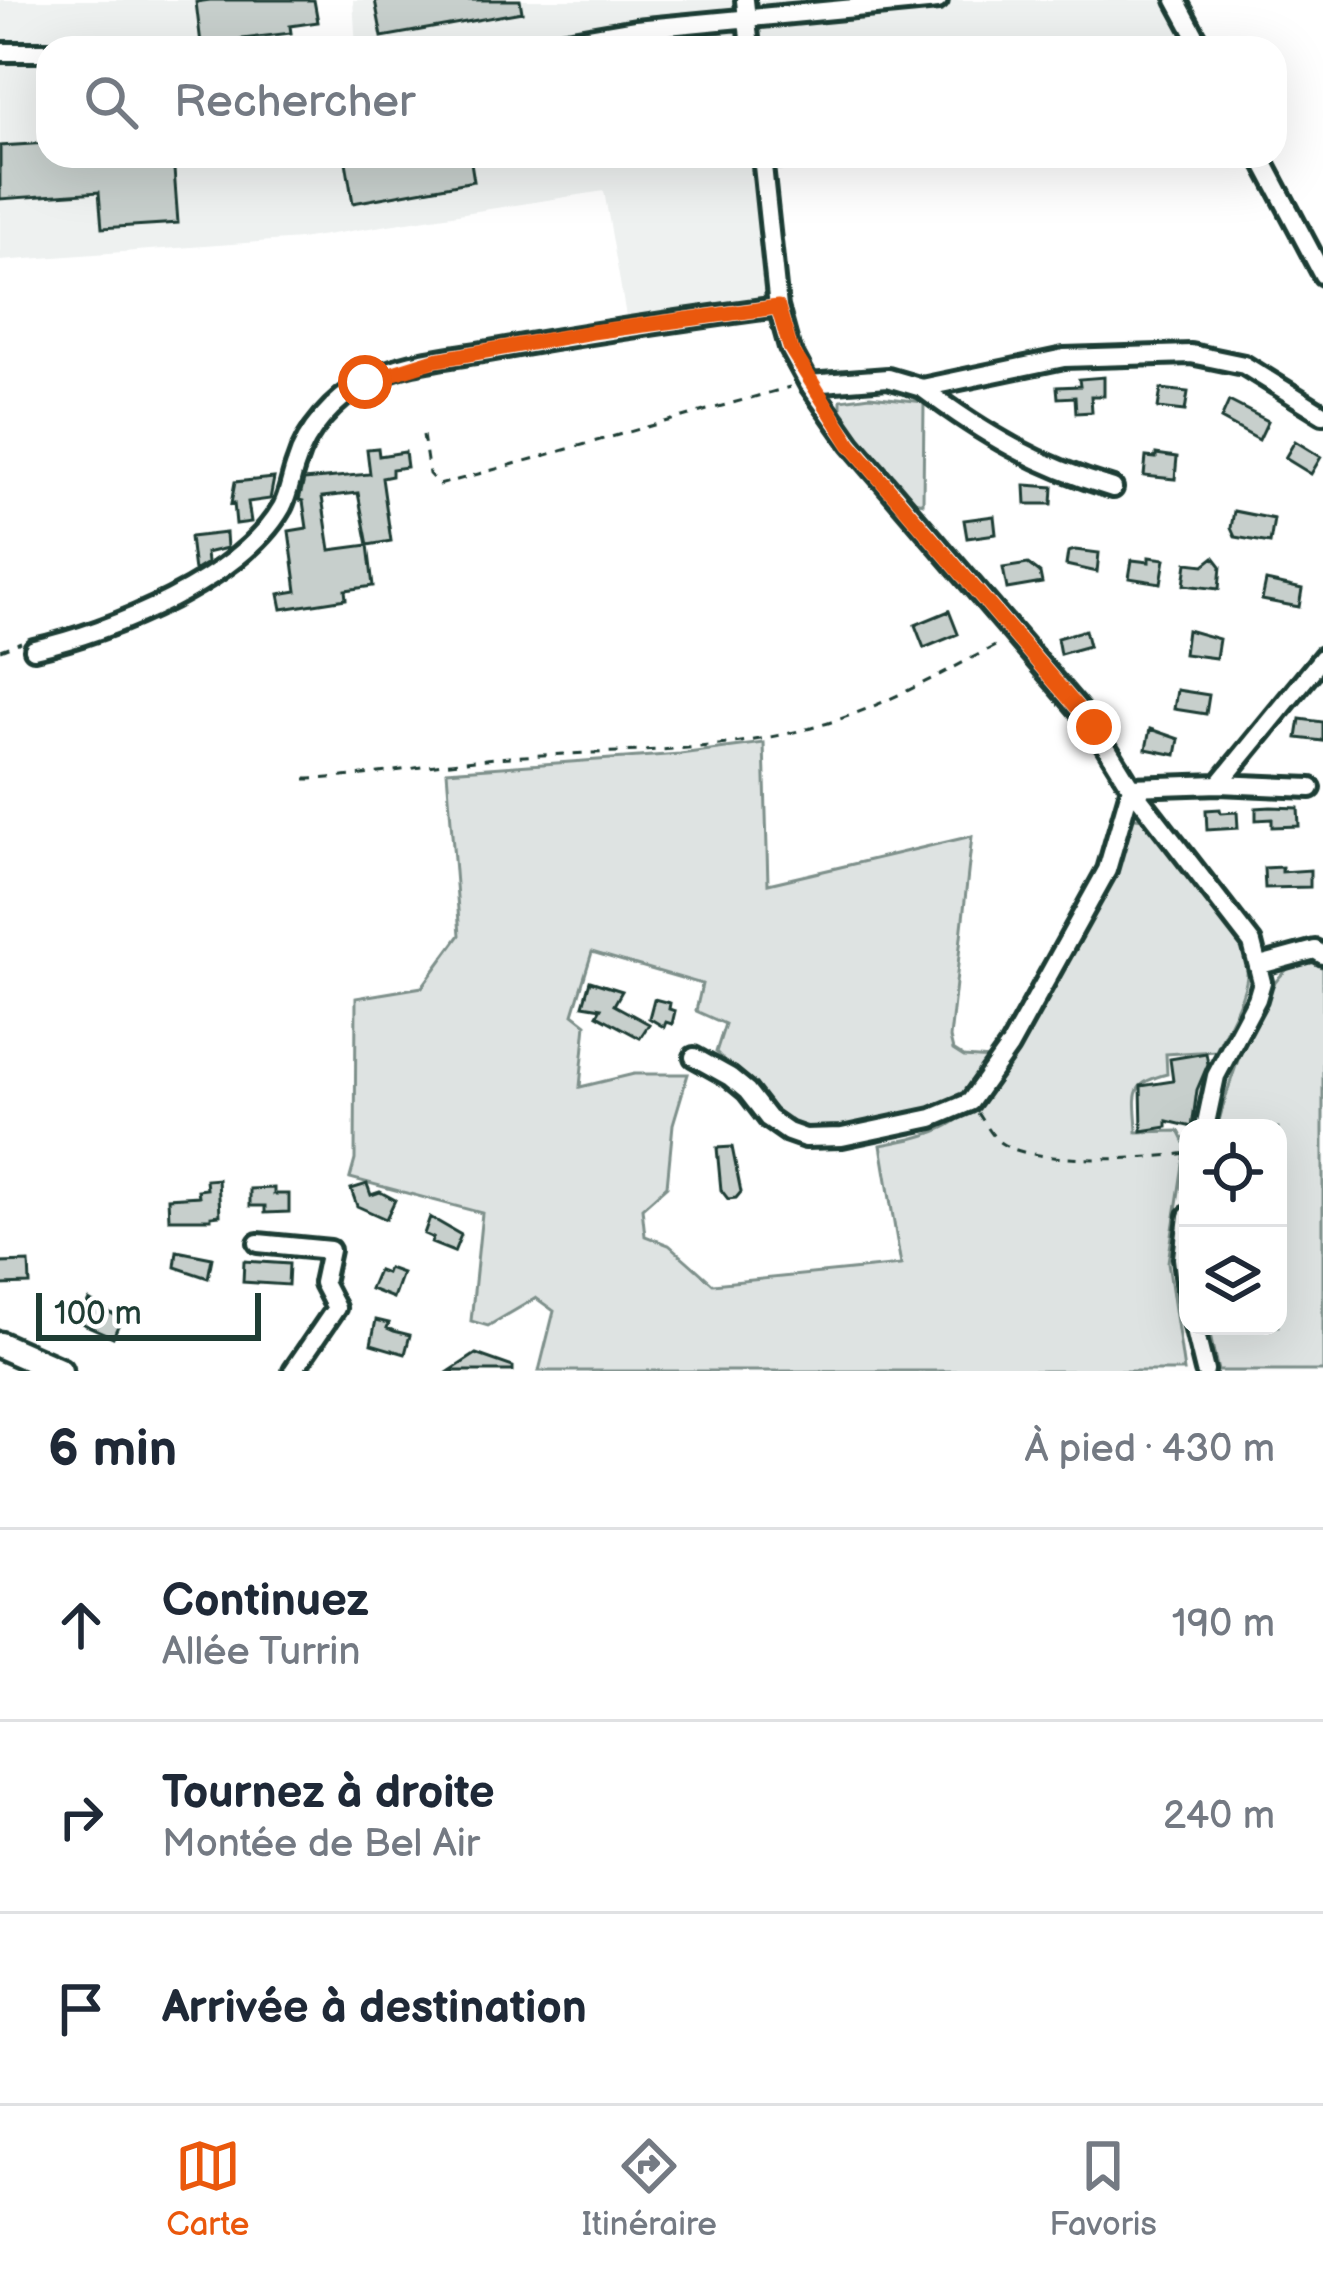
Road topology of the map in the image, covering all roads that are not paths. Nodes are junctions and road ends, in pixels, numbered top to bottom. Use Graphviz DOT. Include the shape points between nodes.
graph roads {
  1 [pos="938,0"];
  2 [pos="1176,0"];
  3 [pos="746,9"];
  4 [pos="595,36"];
  5 [pos="1195,36"];
  6 [pos="0,52"];
  7 [pos="36,52"];
  8 [pos="762,168"];
  9 [pos="1266,168"];
  10 [pos="1323,275"];
  11 [pos="778,307"];
  12 [pos="809,383"];
  13 [pos="922,388"];
  14 [pos="1323,414"];
  15 [pos="1113,488"];
  16 [pos="34,649"];
  17 [pos="1323,657"];
  18 [pos="1219,784"];
  19 [pos="1130,788"];
  20 [pos="1311,788"];
  21 [pos="1323,955"];
  22 [pos="1260,965"];
  23 [pos="694,1057"];
  24 [pos="1206,1119"];
  25 [pos="258,1243"];
  26 [pos="1196,1335"];
  27 [pos="0,1345"];
  28 [pos="59,1371"];
  29 [pos="292,1371"];
  30 [pos="1205,1371"];
  1 -- 3 [label="street"];
  2 -- 5 [label="street"];
  3 -- 4 [label="street"];
  6 -- 7 [label="street"];
  8 -- 11 [label="street"];
  9 -- 10 [label="street"];
  11 -- 12 [label="street"];
  11 -- 16 [label="street" via="435,360 365,382 305,438 284,505 253,545 127,619"];
  12 -- 13 [label="street" via="888,378"];
  12 -- 19 [label="street" via="850,444 1094,727"];
  13 -- 14 [label="street" via="1064,358 1191,354 1244,365"];
  13 -- 15 [label="street" via="1058,472"];
  17 -- 18 [label="street"];
  18 -- 19 [label="street"];
  18 -- 20 [label="street"];
  19 -- 22 [label="street" via="1252,943"];
  19 -- 23 [label="street" via="1107,870 970,1102 932,1118 806,1138 768,1118 730,1077"];
  21 -- 22 [label="street" via="1315,950"];
  22 -- 24 [label="street" via="1257,999 1216,1076"];
  25 -- 29 [label="street" via="330,1250 323,1283 336,1308"];
  26 -- 30 [label="street"];
  27 -- 28 [label="main road"];
}
